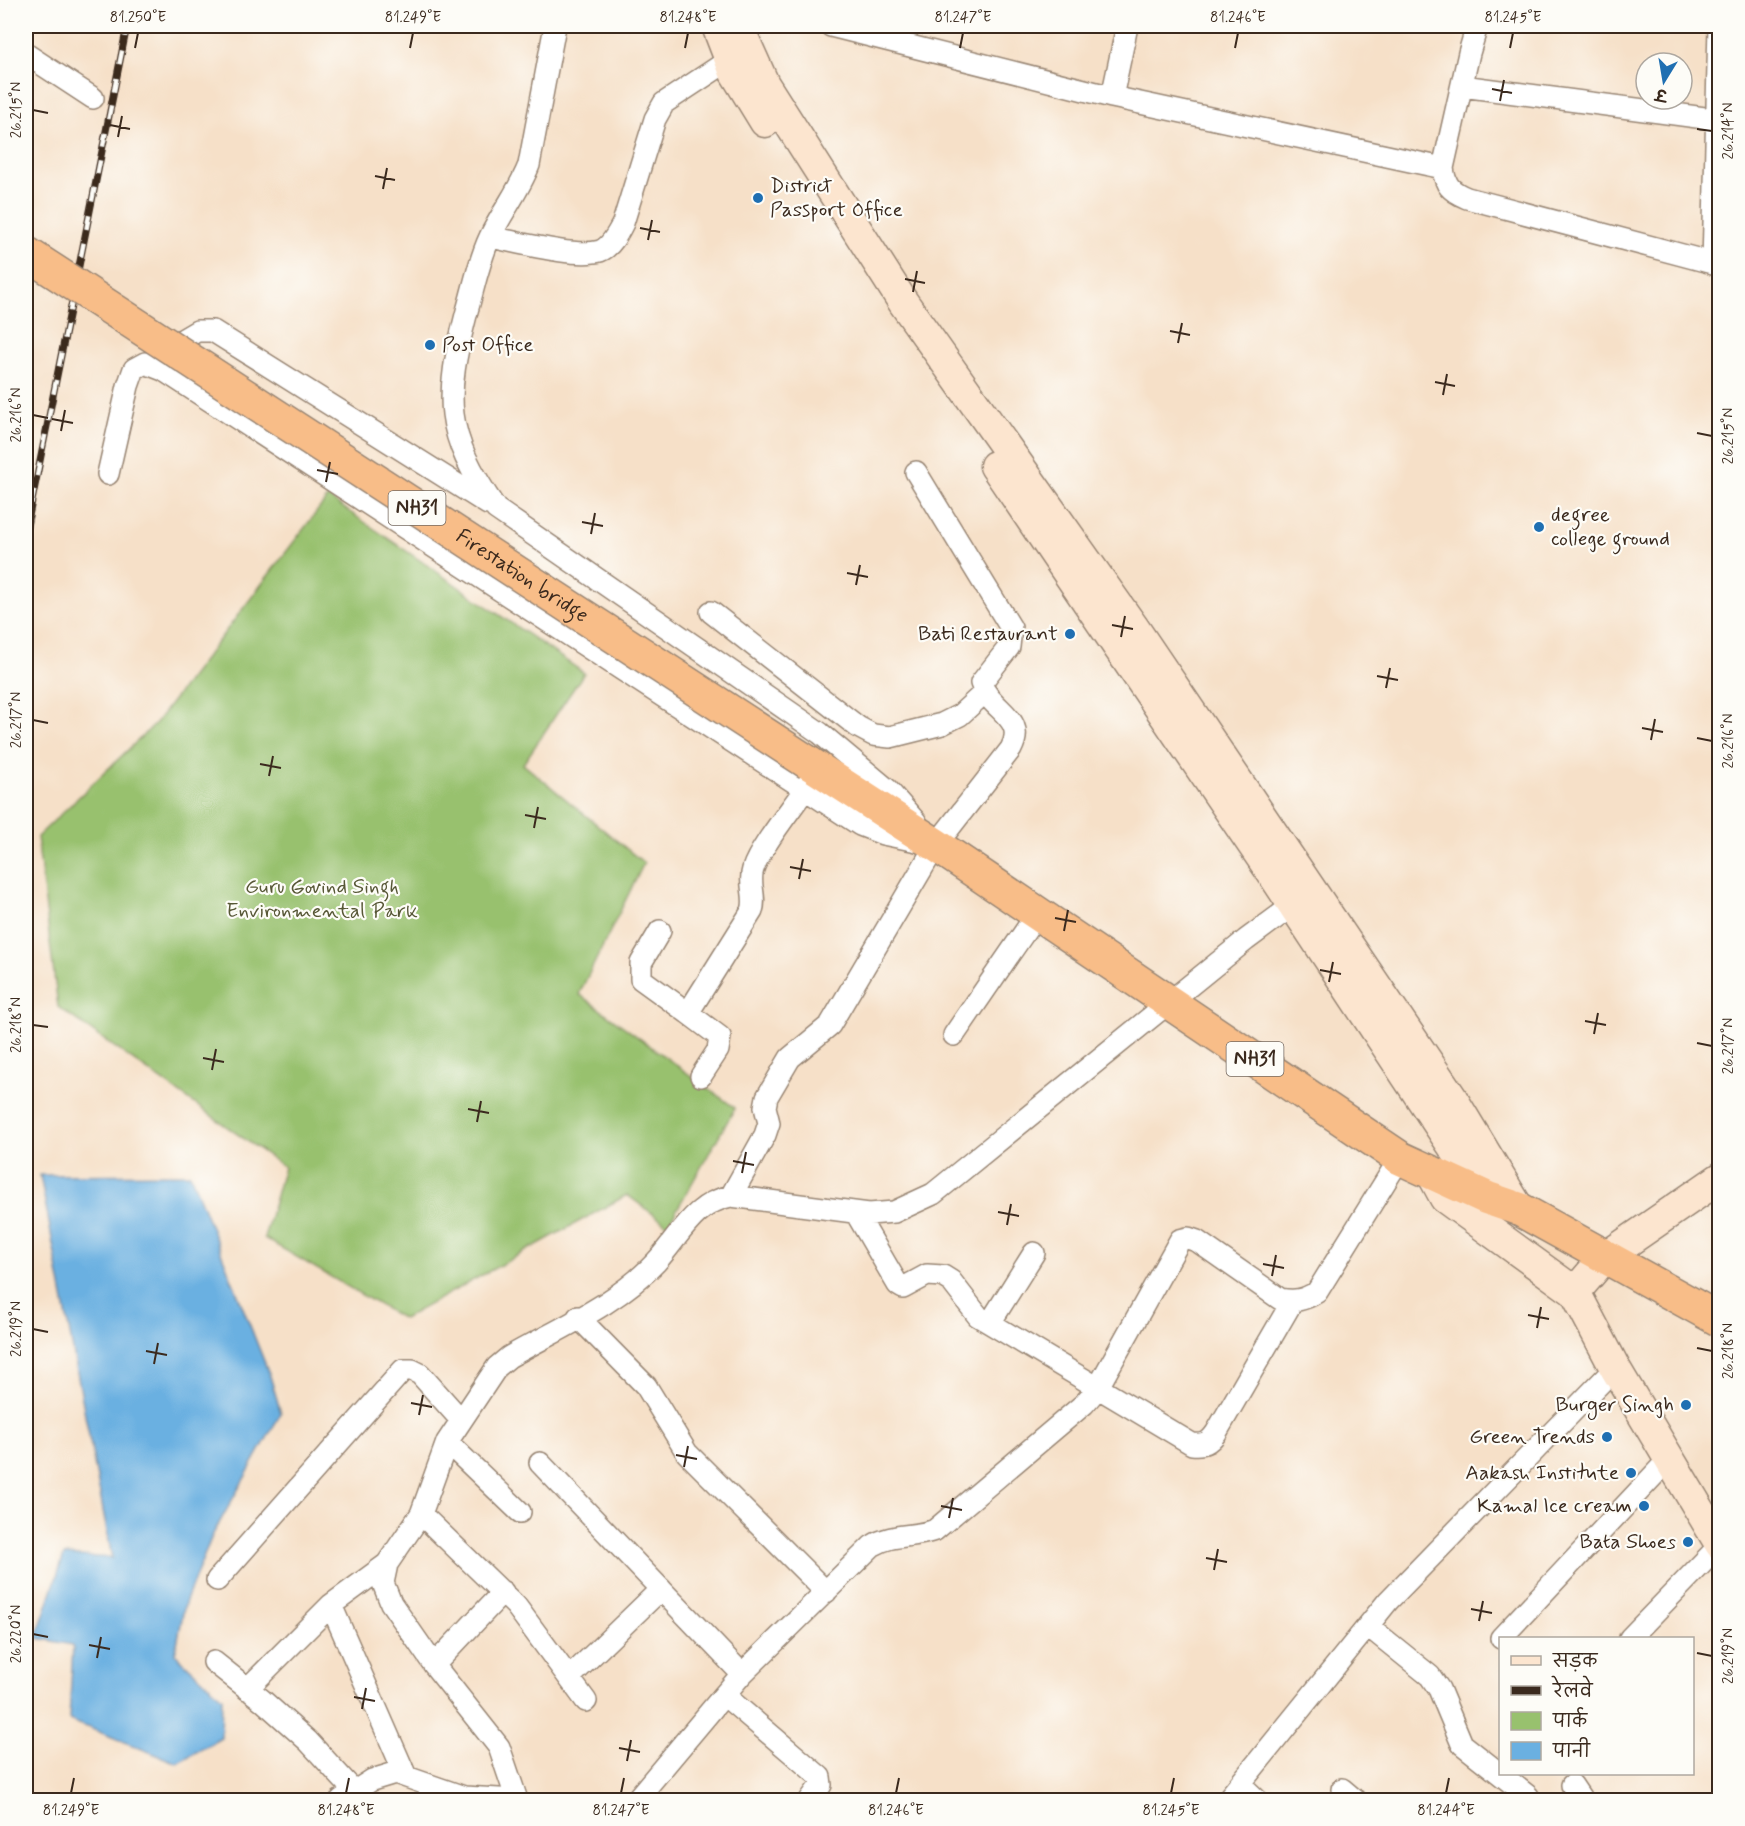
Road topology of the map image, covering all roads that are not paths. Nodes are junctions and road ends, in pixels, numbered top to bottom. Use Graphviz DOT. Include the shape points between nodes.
graph roads {
  1 [pos="555,26"];
  2 [pos="717,26"];
  3 [pos="738,26"];
  4 [pos="831,26"];
  5 [pos="1127,26"];
  6 [pos="1478,26"];
  7 [pos="1719,26"];
  8 [pos="26,54"];
  9 [pos="729,60"];
  10 [pos="1462,86"];
  11 [pos="1112,96"];
  12 [pos="93,98"];
  13 [pos="1718,120"];
  14 [pos="1443,168"];
  15 [pos="490,237"];
  16 [pos="26,252"];
  17 [pos="1716,264"];
  18 [pos="172,375"];
  19 [pos="916,472"];
  20 [pos="108,474"];
  21 [pos="496,509"];
  22 [pos="711,612"];
  23 [pos="984,693"];
  24 [pos="807,776"];
  25 [pos="936,844"];
  26 [pos="1292,906"];
  27 [pos="1037,914"];
  28 [pos="660,932"];
  29 [pos="1171,1002"];
  30 [pos="688,1013"];
  31 [pos="954,1035"];
  32 [pos="701,1076"];
  33 [pos="1400,1158"];
  34 [pos="1432,1174"];
  35 [pos="1719,1178"];
  36 [pos="731,1196"];
  37 [pos="1487,1198"];
  38 [pos="1519,1209"];
  39 [pos="856,1213"];
  40 [pos="1034,1253"];
  41 [pos="1604,1258"];
  42 [pos="1575,1292"];
  43 [pos="1292,1302"];
  44 [pos="578,1317"];
  45 [pos="1719,1320"];
  46 [pos="990,1323"];
  47 [pos="1615,1368"];
  48 [pos="1097,1389"];
  49 [pos="461,1420"];
  50 [pos="447,1442"];
  51 [pos="1669,1459"];
  52 [pos="540,1462"];
  53 [pos="520,1512"];
  54 [pos="421,1514"];
  55 [pos="1719,1545"];
  56 [pos="387,1563"];
  57 [pos="217,1580"];
  58 [pos="661,1589"];
  59 [pos="502,1592"];
  60 [pos="826,1592"];
  61 [pos="331,1605"];
  62 [pos="1368,1626"];
  63 [pos="1503,1637"];
  64 [pos="1631,1637"];
  65 [pos="214,1662"];
  66 [pos="434,1665"];
  67 [pos="742,1674"];
  68 [pos="569,1678"];
  69 [pos="248,1689"];
  70 [pos="724,1695"];
  71 [pos="586,1701"];
  72 [pos="1499,1773"];
  73 [pos="405,1774"];
  74 [pos="1501,1775"];
  75 [pos="1240,1784"];
  76 [pos="347,1796"];
  77 [pos="1528,1796"];
  78 [pos="517,1800"];
  79 [pos="636,1800"];
  80 [pos="810,1800"];
  81 [pos="1227,1800"];
  82 [pos="1257,1800"];
  1 -- 15 [label="street" via="529,165"];
  2 -- 9 [label="street"];
  3 -- 38 [label="street" via="764,84 903,302 1134,628 1452,1098"];
  4 -- 11 [label="street"];
  5 -- 11 [label="street"];
  6 -- 10 [label="street"];
  7 -- 13 [label="street"];
  8 -- 12 [label="street"];
  9 -- 15 [label="street" via="664,103 655,119 623,223 602,250 580,253"];
  9 -- 26 [label="street" via="746,93 858,266"];
  10 -- 13 [label="street"];
  10 -- 14 [label="street"];
  11 -- 14 [label="street"];
  13 -- 17 [label="street"];
  14 -- 17 [label="street" via="1445,182 1453,192 1467,198"];
  15 -- 21 [label="street" via="454,362 451,392 452,420 473,475"];
  16 -- 24 [label="highway, Firestation bridge / NH31, bridge"];
  18 -- 20 [label="street" via="145,363 134,369"];
  18 -- 21 [label="street" via="180,341 197,331 213,331"];
  18 -- 24 [label="street"];
  19 -- 23 [label="street" via="1011,628 1009,647 981,683"];
  21 -- 25 [label="street" via="820,733 887,789"];
  22 -- 23 [label="street" via="873,735 890,736 942,724 960,716"];
  23 -- 25 [label="street" via="1012,721 1016,739"];
  24 -- 25 [label="highway, NH31"];
  24 -- 30 [label="street" via="756,862 752,911"];
  25 -- 27 [label="highway, NH31"];
  25 -- 36 [label="street" via="830,1025 790,1058 767,1097 769,1123 765,1136"];
  26 -- 29 [label="street"];
  26 -- 37 [label="street"];
  27 -- 29 [label="highway, NH31"];
  27 -- 31 [label="street"];
  28 -- 30 [label="street" via="641,963 641,979"];
  29 -- 33 [label="highway, NH31"];
  29 -- 39 [label="street" via="933,1194 894,1212"];
  30 -- 32 [label="street" via="720,1037 718,1050"];
  33 -- 34 [label="highway, NH31"];
  33 -- 43 [label="street" via="1317,1292"];
  34 -- 37 [label="highway, NH31"];
  34 -- 42 [label="street" via="1445,1198"];
  35 -- 41 [label="street"];
  36 -- 39 [label="street"];
  36 -- 44 [label="street" via="719,1198 698,1211 642,1275"];
  37 -- 38 [label="highway, NH31"];
  38 -- 41 [label="highway, NH31"];
  39 -- 46 [label="street" via="898,1285 912,1285 927,1275 943,1276 972,1310"];
  40 -- 46 [label="street"];
  41 -- 42 [label="street"];
  41 -- 45 [label="highway, NH31"];
  42 -- 47 [label="street"];
  43 -- 48 [label="street" via="1209,1442 1192,1444"];
  43 -- 48 [label="street" via="1280,1299 1197,1241 1179,1240"];
  44 -- 49 [label="street" via="497,1367"];
  44 -- 60 [label="street" via="646,1386 687,1453"];
  46 -- 48 [label="street"];
  47 -- 51 [label="street"];
  47 -- 62 [label="street"];
  48 -- 60 [label="street" via="935,1530 882,1540"];
  49 -- 50 [label="street"];
  49 -- 57 [label="street" via="420,1374 403,1370"];
  50 -- 53 [label="street"];
  50 -- 54 [label="street"];
  51 -- 55 [label="street"];
  51 -- 63 [label="street"];
  52 -- 58 [label="street"];
  54 -- 56 [label="street"];
  54 -- 59 [label="street"];
  55 -- 64 [label="street"];
  56 -- 61 [label="street"];
  56 -- 66 [label="street" via="385,1593"];
  58 -- 67 [label="street"];
  58 -- 68 [label="street"];
  59 -- 66 [label="street"];
  59 -- 68 [label="street"];
  60 -- 67 [label="street"];
  61 -- 69 [label="street"];
  61 -- 73 [label="street"];
  62 -- 72 [label="street" via="1435,1682 1462,1744"];
  62 -- 75 [label="street"];
  65 -- 69 [label="street"];
  66 -- 78 [label="street" via="499,1747"];
  67 -- 70 [label="street"];
  68 -- 71 [label="street"];
  69 -- 76 [label="street" via="308,1742"];
  70 -- 79 [label="street"];
  70 -- 80 [label="street" via="820,1777 821,1785"];
  73 -- 76 [label="street" via="383,1774"];
  73 -- 78 [label="street" via="464,1797"];
  74 -- 77 [label="street"];
  75 -- 81 [label="street"];
  75 -- 82 [label="street"];
}
